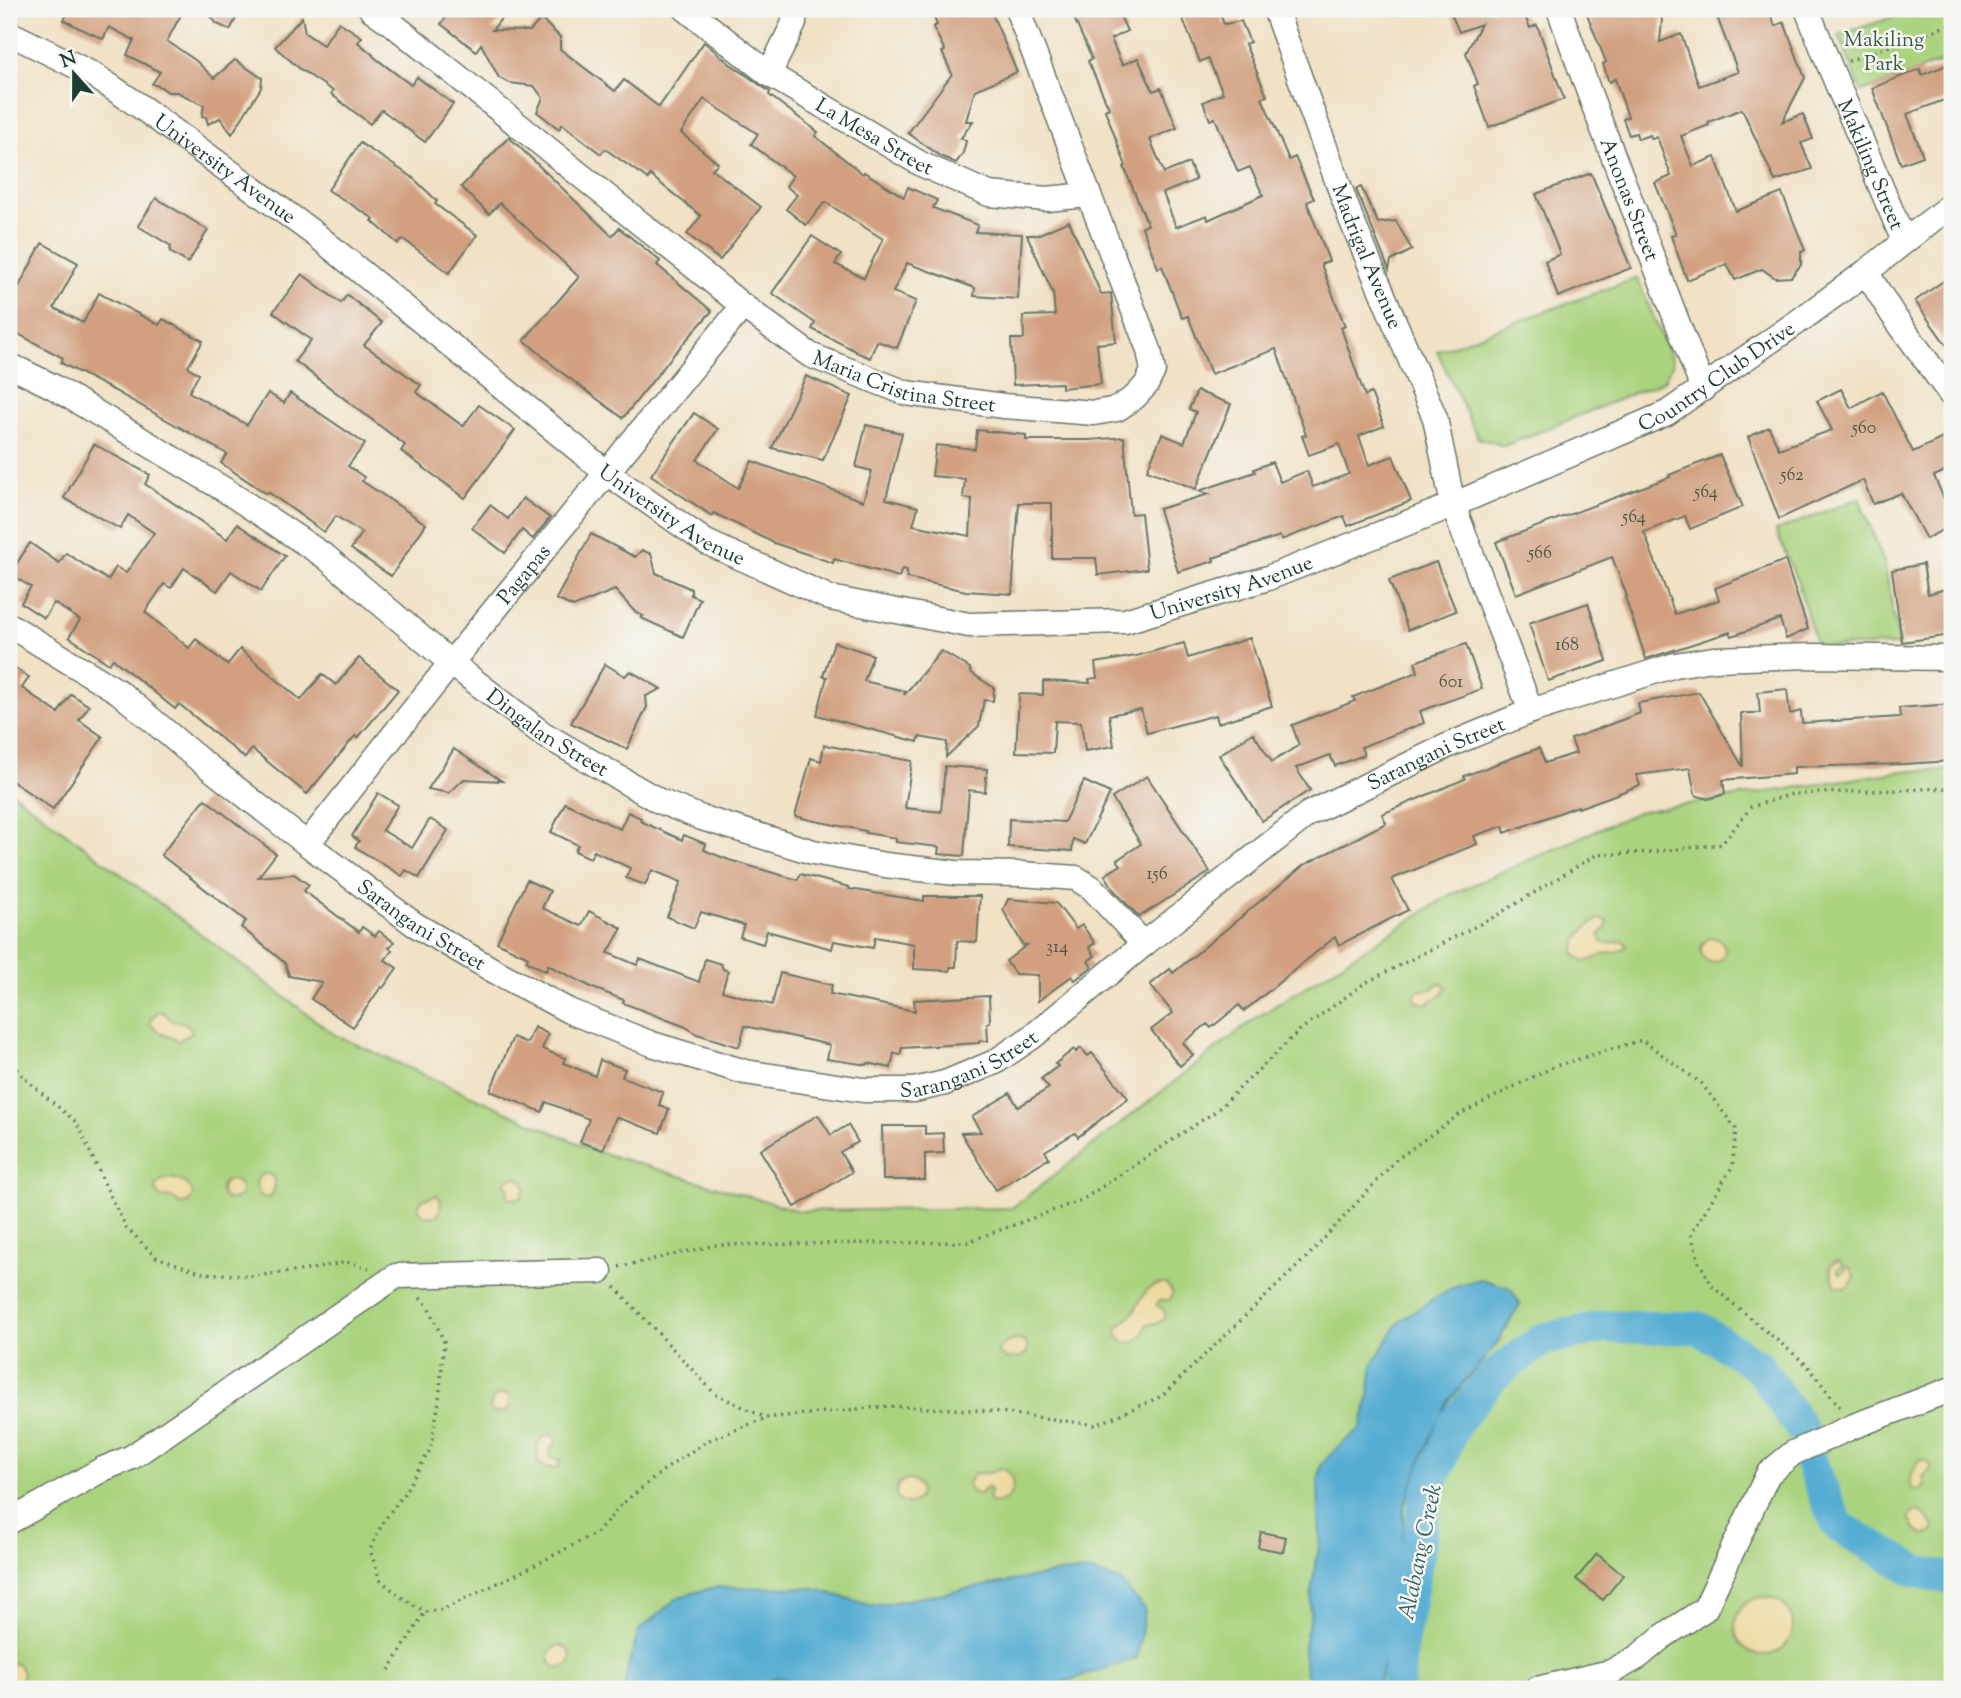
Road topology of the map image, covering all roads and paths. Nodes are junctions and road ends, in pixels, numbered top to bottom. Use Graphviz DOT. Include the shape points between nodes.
graph roads {
  1 [pos="371,9"];
  2 [pos="686,9"];
  3 [pos="794,9"];
  4 [pos="1017,9"];
  5 [pos="1275,9"];
  6 [pos="1559,9"];
  7 [pos="1807,9"];
  8 [pos="402,17"];
  9 [pos="1952,24"];
  10 [pos="9,33"];
  11 [pos="1830,67"];
  12 [pos="769,74"];
  13 [pos="1088,195"];
  14 [pos="1952,204"];
  15 [pos="1904,240"];
  16 [pos="1866,272"];
  17 [pos="743,306"];
  18 [pos="9,365"];
  19 [pos="1703,389"];
  20 [pos="1952,396"];
  21 [pos="607,473"];
  22 [pos="1453,505"];
  23 [pos="9,625"];
  24 [pos="1952,657"];
  25 [pos="451,663"];
  26 [pos="1531,711"];
  27 [pos="1952,788"];
  28 [pos="307,844"];
  29 [pos="1144,944"];
  30 [pos="9,1057"];
  31 [pos="600,1271"];
  32 [pos="396,1276"];
  33 [pos="1952,1389"];
  34 [pos="766,1418"];
  35 [pos="1854,1426"];
  36 [pos="9,1522"];
  37 [pos="425,1612"];
  38 [pos="389,1670"];
  39 [pos="1537,1689"];
  1 -- 8 [label="street, Maria Cristina Street"];
  2 -- 12 [label="street, La Mesa Street"];
  3 -- 12 [label="street" via="794,23"];
  4 -- 13 [label="street, Maria Cristina Street"];
  5 -- 22 [label="street, Madrigal Avenue" via="1351,219 1435,418"];
  6 -- 19 [label="street, Anonas Street"];
  7 -- 11 [label="street, Makiling Street"];
  8 -- 17 [label="street, Maria Cristina Street"];
  9 -- 11 [label="path"];
  10 -- 21 [label="street, University Avenue" via="102,81 316,234"];
  11 -- 15 [label="street, Makiling Street"];
  12 -- 13 [label="street, La Mesa Street" via="921,164 989,194 1047,199"];
  13 -- 17 [label="street, Maria Cristina Street" via="1150,350 1153,371 1135,397 1116,408 1094,413 906,393 810,355"];
  14 -- 15 [label="street, Country Club Drive"];
  15 -- 16 [label="street, Country Club Drive"];
  16 -- 19 [label="street, Country Club Drive"];
  16 -- 20 [label="street"];
  17 -- 21 [label="street, Pagapas"];
  18 -- 25 [label="street, Dingalan Street" via="202,476 326,557"];
  19 -- 22 [label="street, Country Club Drive" via="1667,413"];
  21 -- 22 [label="street, University Avenue" via="706,542 830,598 969,625 1125,621 1268,578"];
  21 -- 25 [label="street, Pagapas"];
  22 -- 26 [label="street, Madrigal Avenue"];
  23 -- 28 [label="street, Sarangani Street" via="120,692"];
  24 -- 26 [label="street, Sarangani Street" via="1713,659 1675,665"];
  25 -- 28 [label="street, Pagapas"];
  25 -- 29 [label="street, Dingalan Street" via="543,734 659,801 813,852 956,873 1076,878 1092,888"];
  26 -- 29 [label="street, Sarangani Street" via="1308,814"];
  27 -- 31 [label="path" via="1792,794 1751,807 1722,844 1596,855 1494,917 1365,983 1300,1030 1216,1111 1082,1200 967,1242 716,1245"];
  28 -- 29 [label="street, Sarangani Street" via="414,924 569,1011 652,1044 745,1072 863,1090 914,1090 945,1083 995,1062"];
  30 -- 32 [label="path" via="23,1078 77,1123 126,1227 156,1256 203,1273 254,1276 347,1262"];
  31 -- 32 [label="street"];
  31 -- 34 [label="path" via="715,1394"];
  32 -- 36 [label="street" via="132,1457"];
  32 -- 37 [label="path" via="428,1306 444,1342 439,1401 430,1450 370,1550 380,1580"];
  33 -- 35 [label="street"];
  34 -- 35 [label="path" via="888,1406 992,1411 1096,1425 1129,1411 1162,1396 1309,1255 1397,1159 1460,1115 1555,1066 1642,1040 1702,1084 1737,1129 1732,1167 1691,1234 1699,1262 1713,1287 1807,1365"];
  34 -- 37 [label="path" via="707,1441 622,1504 597,1532 444,1609"];
  35 -- 39 [label="street" via="1793,1453 1768,1474 1705,1609 1611,1672"];
  37 -- 38 [label="path"];
}
